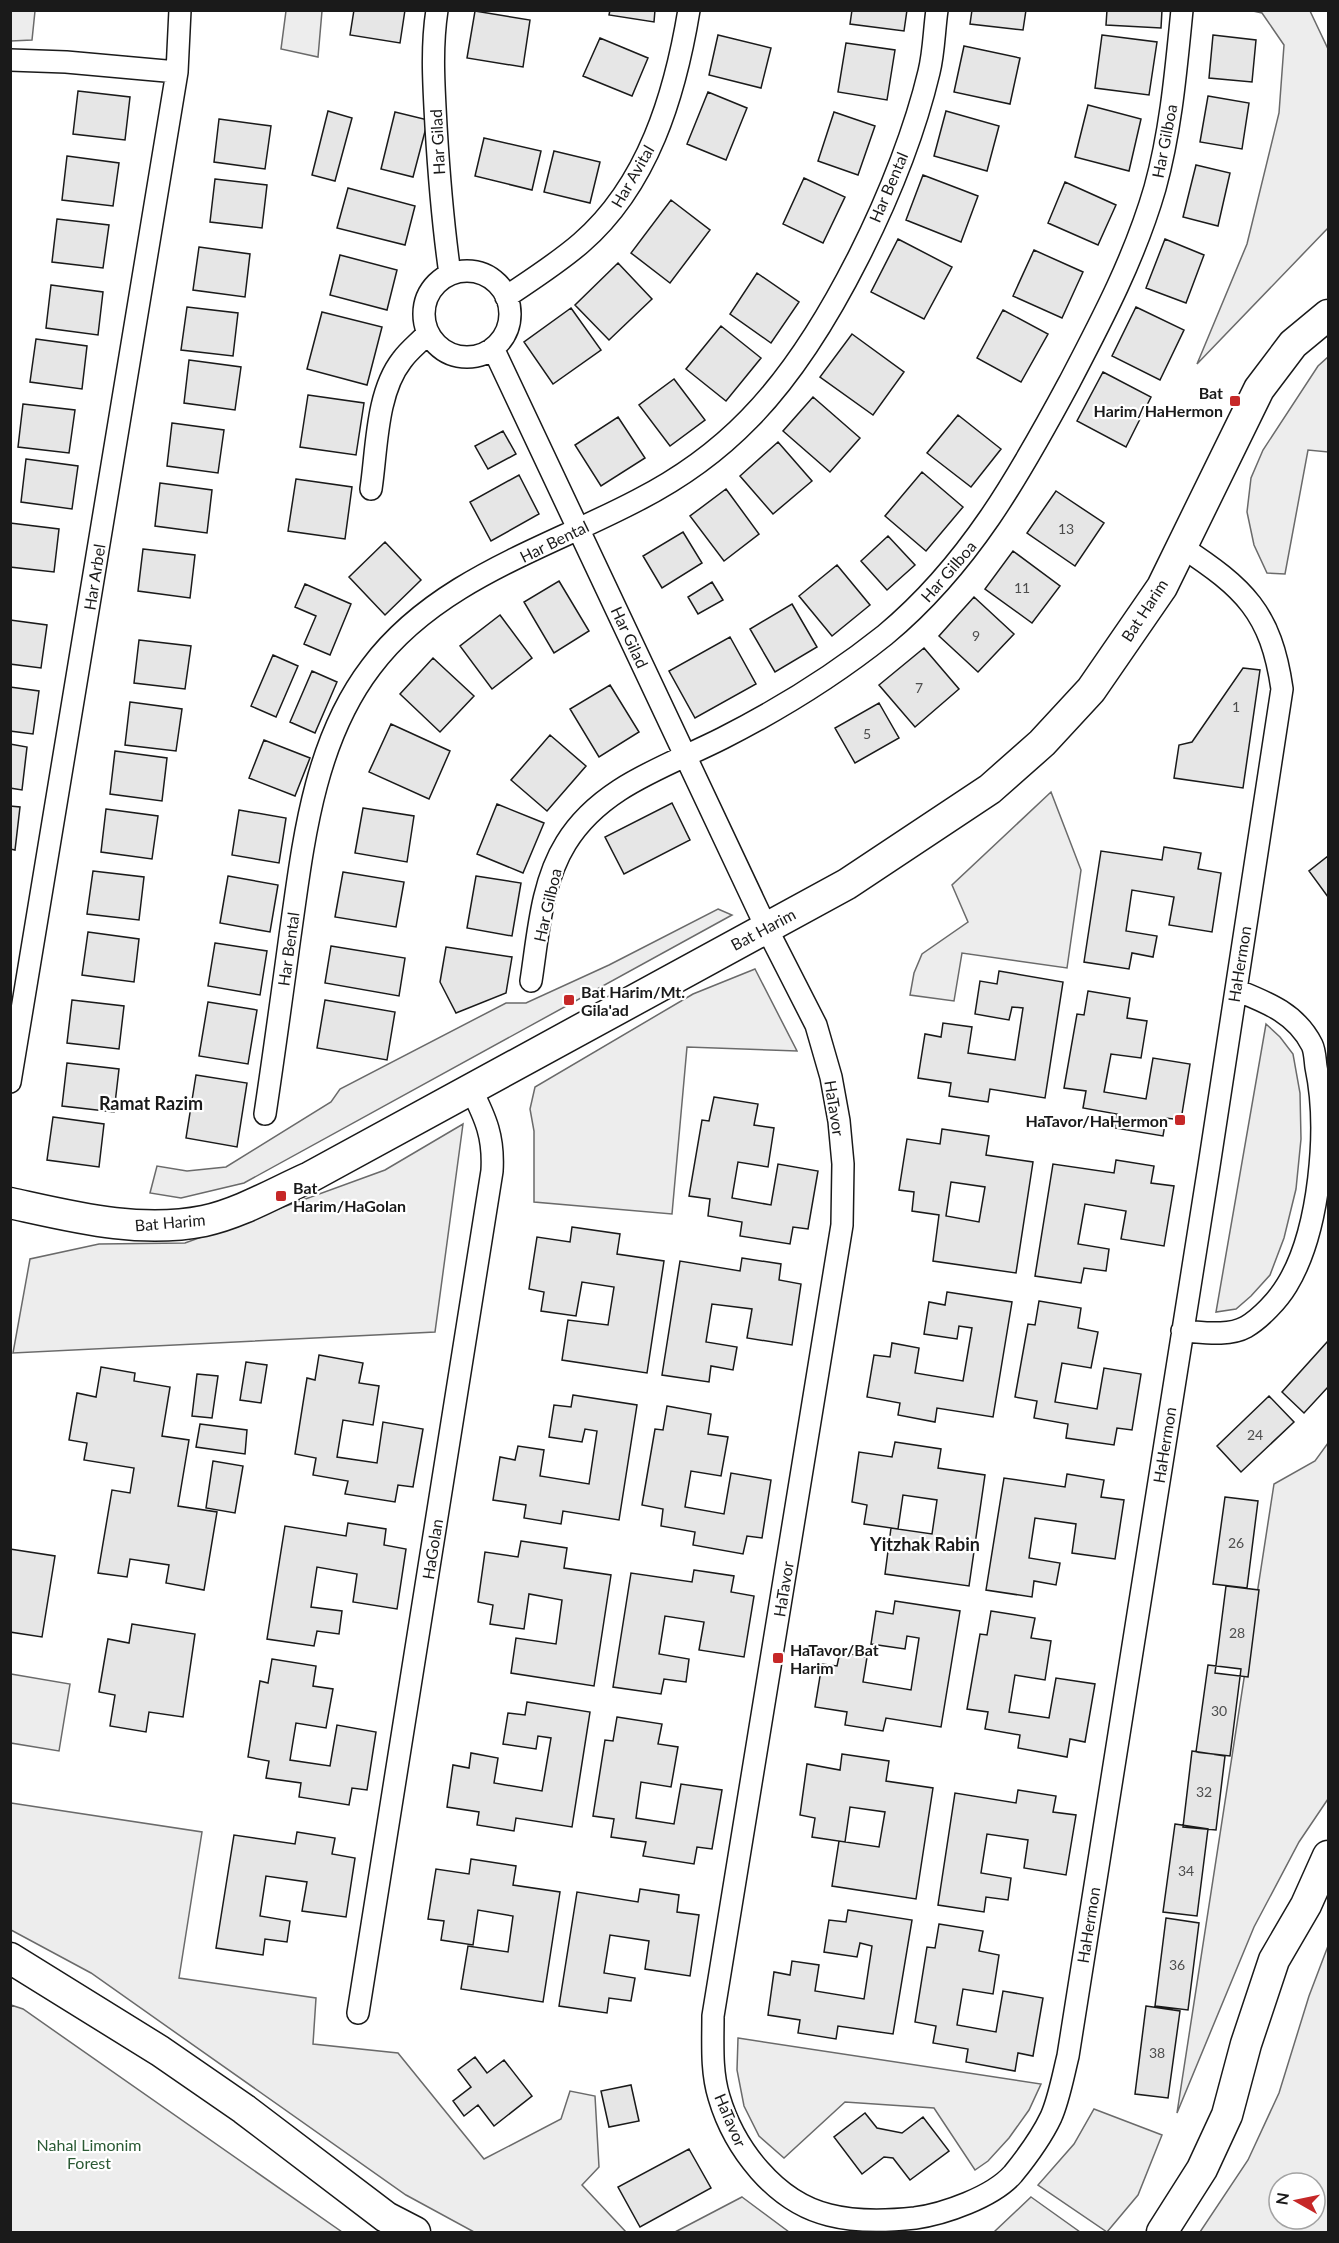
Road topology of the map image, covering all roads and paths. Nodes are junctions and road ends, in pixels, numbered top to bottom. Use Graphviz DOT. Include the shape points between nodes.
graph roads {
  1 [pos="180,10"];
  2 [pos="437,10"];
  3 [pos="689,10"];
  4 [pos="937,10"];
  5 [pos="1182,10"];
  6 [pos="10,60"];
  7 [pos="177,72"];
  8 [pos="450,274"];
  9 [pos="506,297"];
  10 [pos="1329,303"];
  11 [pos="1317,323"];
  12 [pos="428,333"];
  13 [pos="493,348"];
  14 [pos="371,489"];
  15 [pos="578,528"];
  16 [pos="1182,547"];
  17 [pos="685,755"];
  18 [pos="766,927"];
  19 [pos="531,981"];
  20 [pos="1236,990"];
  21 [pos="10,1082"];
  22 [pos="471,1089"];
  23 [pos="265,1114"];
  24 [pos="10,1203"];
  25 [pos="1182,1331"];
  26 [pos="1329,1856"];
  27 [pos="1329,1893"];
  28 [pos="10,1958"];
  29 [pos="1274,1960"];
  30 [pos="358,2013"];
  31 [pos="828,2215"];
  32 [pos="415,2232"];
  33 [pos="1162,2232"];
  1 -- 7 [label="street, Har Arbel"];
  2 -- 8 [label="street, Har Gilad" via="433,61 442,218"];
  3 -- 9 [label="street, Har Avital" via="669,100 634,179 608,216 581,243"];
  4 -- 15 [label="street, Har Bental" via="930,69 914,126 865,242 804,351 775,391 714,451 682,476"];
  5 -- 17 [label="street, Har Gilboa" via="1168,133 1141,231 1120,286 999,508 962,557 886,634 807,691"];
  6 -- 7 [label="street"];
  7 -- 21 [label="street, Har Arbel"];
  8 -- 9 [label="street" via="475,271 499,285"];
  8 -- 12 [label="street" via="437,282 428,295 424,310"];
  9 -- 13 [label="street" via="508,324"];
  10 -- 11 [label="street, Bat Harim"];
  11 -- 16 [label="street, Bat Harim" via="1293,344 1259,389"];
  12 -- 13 [label="street" via="451,354 466,357"];
  12 -- 14 [label="street" via="401,360 389,386"];
  13 -- 15 [label="street, Har Gilad"];
  15 -- 17 [label="street, Har Gilad"];
  15 -- 23 [label="street, Har Bental" via="427,608 394,638 368,670 345,712 328,748 303,844"];
  16 -- 18 [label="street, Bat Harim" via="1162,587 1091,690 1042,743 990,789 934,828 847,884"];
  16 -- 20 [label="street, HaHermon" via="1222,573 1247,597 1268,628 1282,689"];
  17 -- 18 [label="street, Har Gilad"];
  17 -- 19 [label="street, Har Gilboa" via="607,796 583,818 564,845 543,908"];
  18 -- 22 [label="street, Bat Harim"];
  18 -- 31 [label="street, HaTavor" via="816,1025 831,1077 843,1164 842,1225 712,2016 712,2062 719,2097 734,2136 752,2164 798,2203"];
  20 -- 25 [label="street, HaHermon"];
  20 -- 25 [label="street" via="1277,1006 1296,1023 1312,1046 1321,1091 1317,1192 1304,1244 1287,1285 1266,1311 1244,1328 1218,1333"];
  22 -- 24 [label="street, Bat Harim" via="310,1177 205,1221 131,1226"];
  22 -- 30 [label="street, HaGolan" via="494,1145 492,1171"];
  25 -- 31 [label="street, HaHermon" via="1068,2056 1051,2117 1012,2175 941,2214 897,2220"];
  26 -- 29 [label="street"];
  27 -- 29 [label="street"];
  28 -- 32 [label="street" via="160,2051 377,2210"];
  29 -- 33 [label="street" via="1227,2115 1202,2169"];
}
